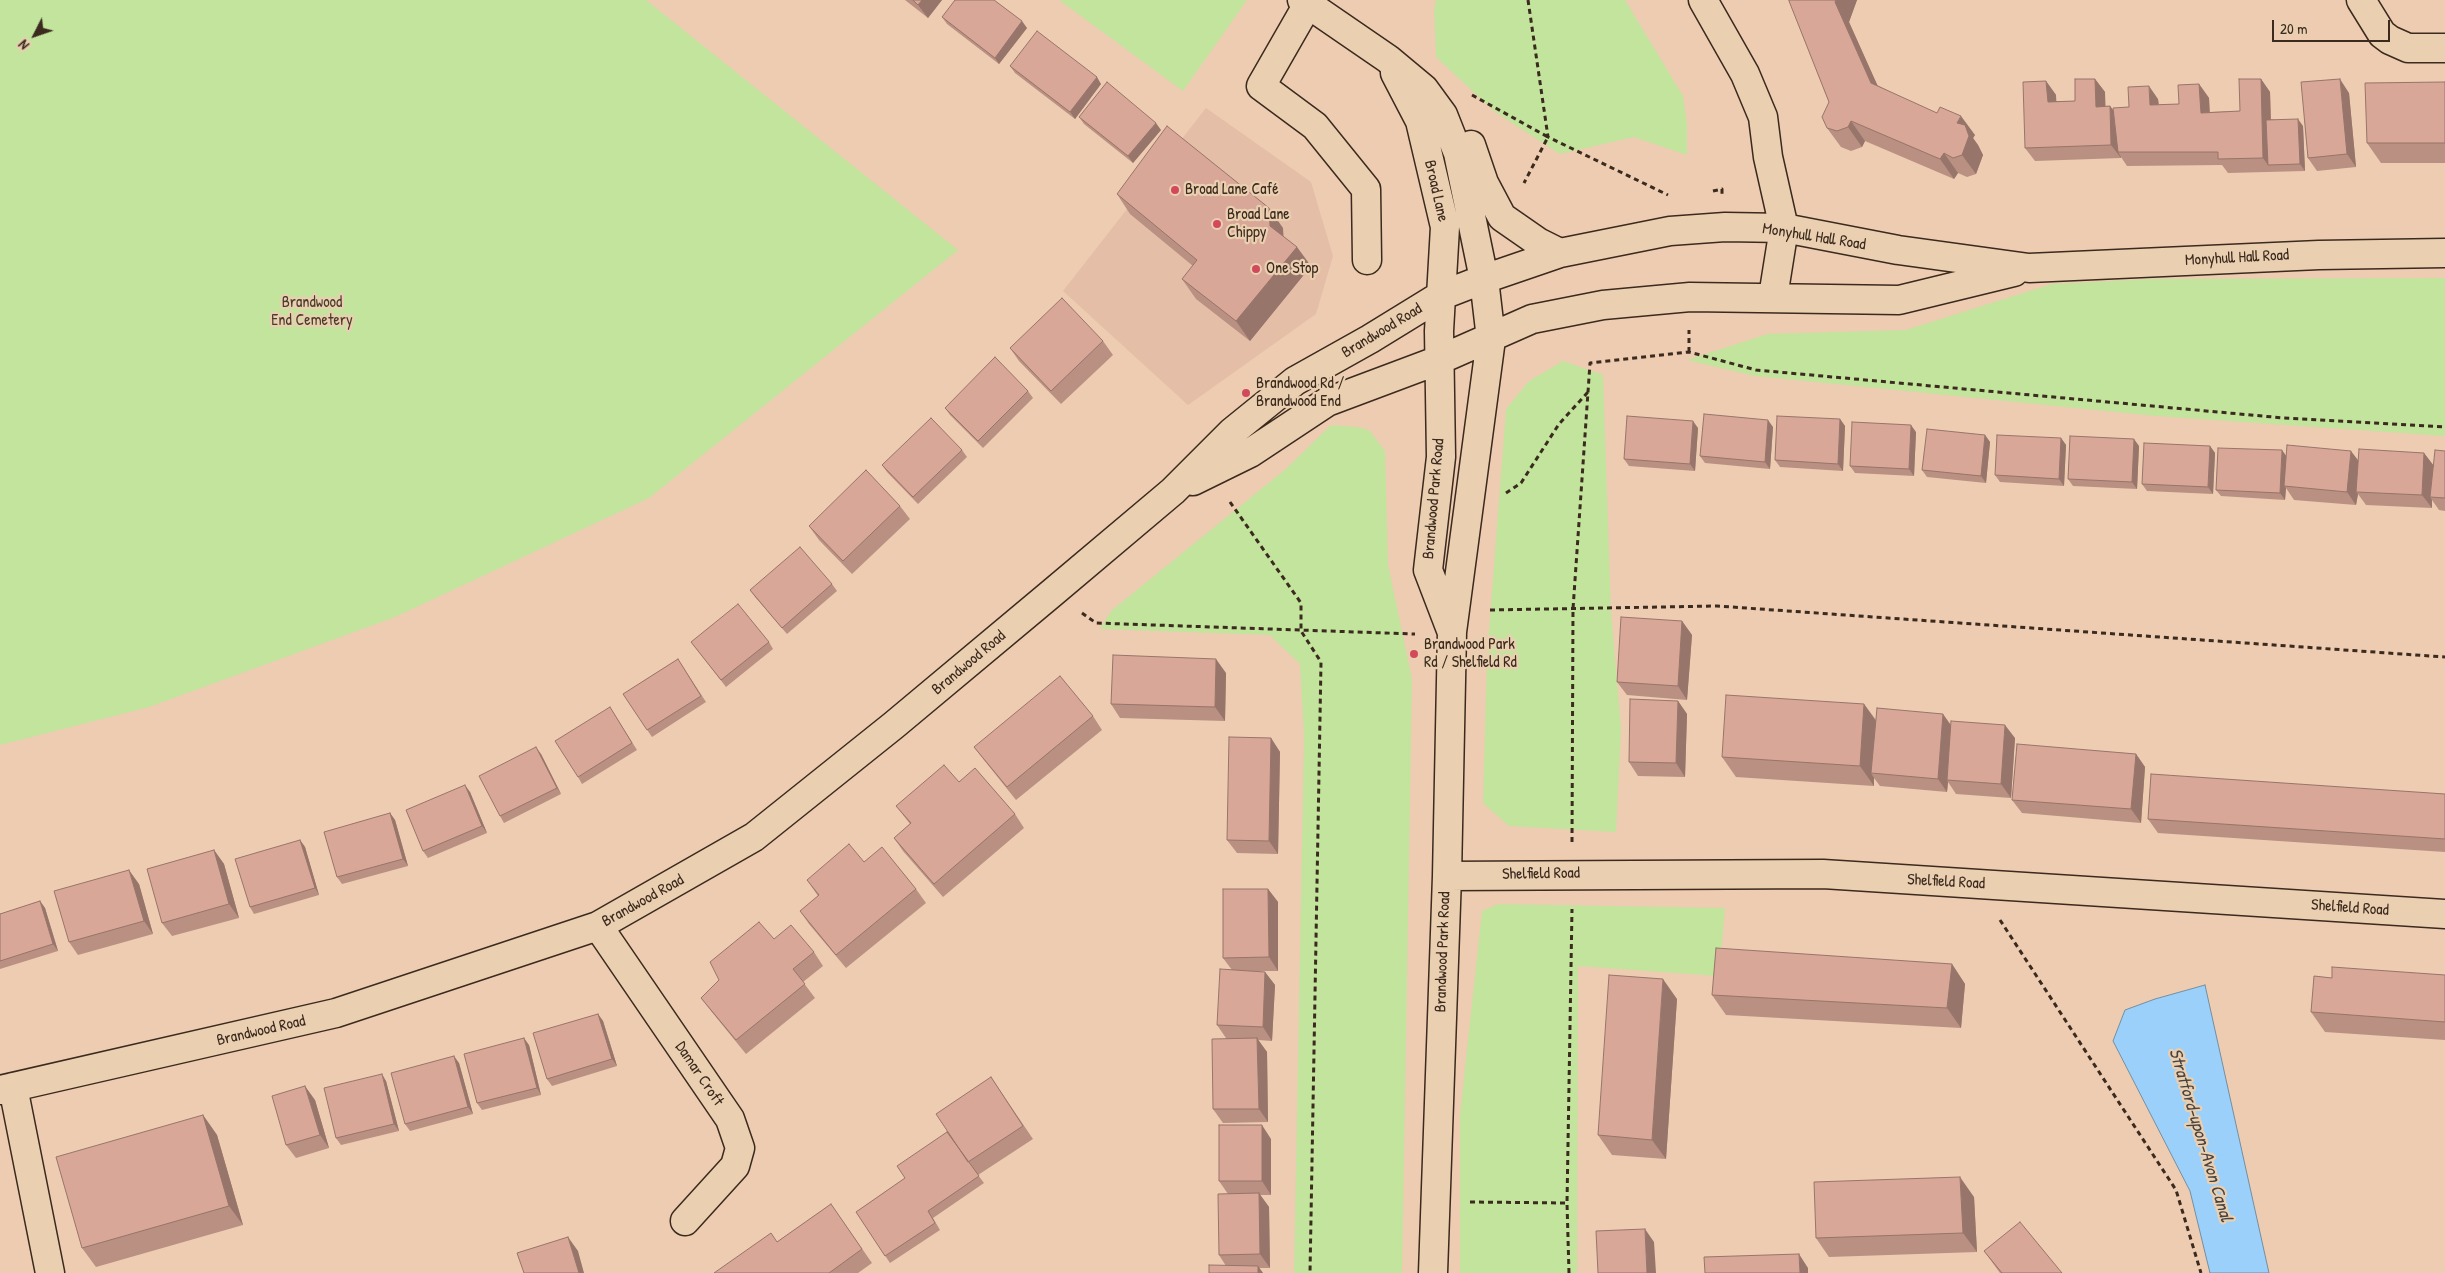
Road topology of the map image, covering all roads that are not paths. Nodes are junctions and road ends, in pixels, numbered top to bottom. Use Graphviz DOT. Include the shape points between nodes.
graph roads {
  1 [pos="1703,0"];
  2 [pos="2361,0"];
  3 [pos="1305,2"];
  4 [pos="2445,48"];
  5 [pos="1388,60"];
  6 [pos="1443,114"];
  7 [pos="1784,228"];
  8 [pos="1560,253"];
  9 [pos="2445,253"];
  10 [pos="1367,260"];
  11 [pos="2029,268"];
  12 [pos="1484,279"];
  13 [pos="1440,296"];
  14 [pos="1773,297"];
  15 [pos="1439,331"];
  16 [pos="1491,339"];
  17 [pos="1439,360"];
  18 [pos="1173,491"];
  19 [pos="1452,632"];
  20 [pos="1446,876"];
  21 [pos="2445,914"];
  22 [pos="598,926"];
  23 [pos="7,1088"];
  24 [pos="685,1221"];
  25 [pos="50,1273"];
  26 [pos="1433,1273"];
  1 -- 7 [label="street" via="1745,74 1763,117 1768,157"];
  2 -- 4 [label="street" via="2382,34 2390,40 2408,48"];
  3 -- 5 [label="street, Broad Lane"];
  3 -- 10 [label="street" via="1261,86 1315,126 1366,189"];
  5 -- 6 [label="street, Broad Lane" via="1424,90"];
  5 -- 13 [label="street, Broad Lane" via="1420,121 1445,226"];
  6 -- 8 [label="street, Broad Lane" via="1469,141 1484,183 1502,216 1538,242"];
  6 -- 12 [label="street, Broad Lane" via="1458,153"];
  7 -- 8 [label="street, Monyhull Hall Road" via="1726,227 1670,231"];
  7 -- 11 [label="street, Monyhull Hall Road" via="1898,250"];
  7 -- 14 [label="street"];
  8 -- 12 [label="street, Monyhull Hall Road"];
  9 -- 11 [label="street, Monyhull Hall Road" via="2318,255"];
  11 -- 14 [label="street, Monyhull Hall Road" via="1899,300"];
  12 -- 13 [label="street, Brandwood Road"];
  12 -- 16 [label="street, Broad Lane"];
  13 -- 15 [label="street, Broad Lane"];
  13 -- 18 [label="street, Brandwood Road" via="1295,381 1232,432"];
  14 -- 16 [label="street, Monyhull Hall Road" via="1690,297 1603,305 1532,319"];
  15 -- 17 [label="street, Brandwood Park Road"];
  16 -- 17 [label="street, Brandwood Road"];
  16 -- 19 [label="street, Brandwood Park Road"];
  17 -- 18 [label="street, Brandwood Road" via="1327,402 1250,453"];
  17 -- 19 [label="street, Brandwood Park Road" via="1441,457 1428,570"];
  18 -- 22 [label="street, Brandwood Road" via="894,725 754,837"];
  19 -- 20 [label="street, Brandwood Park Road"];
  20 -- 21 [label="street, Shelfield Road" via="1823,874"];
  20 -- 26 [label="street, Brandwood Park Road"];
  22 -- 23 [label="street, Brandwood Road" via="336,1013"];
  22 -- 24 [label="street, Damar Croft" via="730,1119 740,1148 735,1166"];
  23 -- 25 [label="street"];
}
